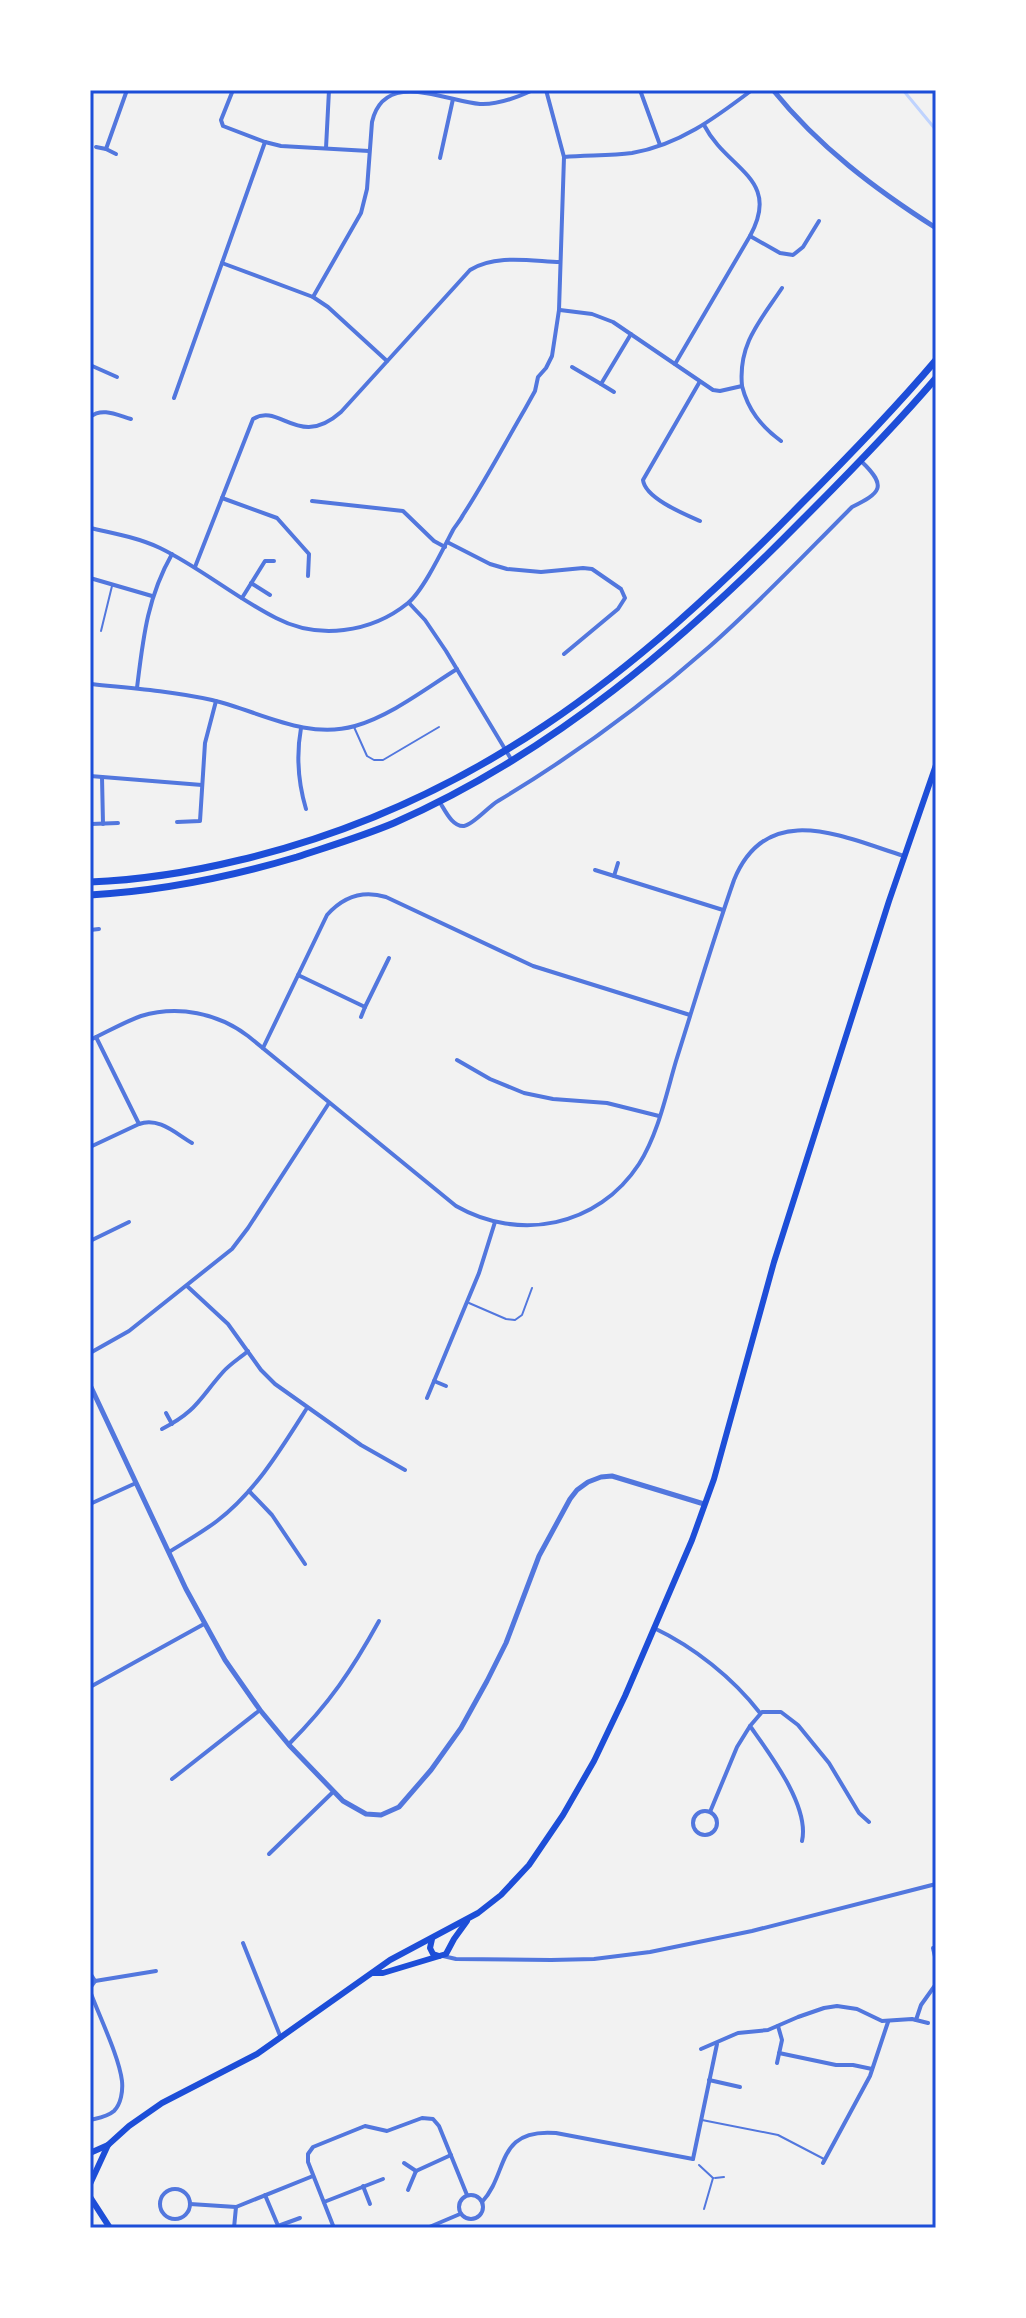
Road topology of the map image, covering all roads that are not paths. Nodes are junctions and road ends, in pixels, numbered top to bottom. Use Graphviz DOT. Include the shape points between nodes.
graph roads {
  1 [pos="127,90"];
  2 [pos="233,90"];
  3 [pos="329,90"];
  4 [pos="533,90"];
  5 [pos="546,90"];
  6 [pos="640,90"];
  7 [pos="752,90"];
  8 [pos="773,90"];
  9 [pos="453,99"];
  10 [pos="704,125"];
  11 [pos="265,142"];
  12 [pos="660,145"];
  13 [pos="96,147"];
  14 [pos="326,148"];
  15 [pos="106,149"];
  16 [pos="369,151"];
  17 [pos="116,154"];
  18 [pos="564,157"];
  19 [pos="440,158"];
  20 [pos="819,221"];
  21 [pos="807,225"];
  22 [pos="936,228"];
  23 [pos="815,229"];
  24 [pos="750,236"];
  25 [pos="560,262"];
  26 [pos="222,263"];
  27 [pos="782,288"];
  28 [pos="313,297"];
  29 [pos="559,310"];
  30 [pos="631,334"];
  31 [pos="936,360"];
  32 [pos="387,361"];
  33 [pos="675,364"];
  34 [pos="90,365"];
  35 [pos="572,367"];
  36 [pos="117,377"];
  37 [pos="936,378"];
  38 [pos="699,382"];
  39 [pos="601,384"];
  40 [pos="742,386"];
  41 [pos="614,392"];
  42 [pos="174,398"];
  43 [pos="90,417"];
  44 [pos="131,419"];
  45 [pos="781,441"];
  46 [pos="860,460"];
  47 [pos="222,498"];
  48 [pos="312,501"];
  49 [pos="700,521"];
  50 [pos="90,528"];
  51 [pos="446,545"];
  52 [pos="172,554"];
  53 [pos="274,561"];
  54 [pos="195,567"];
  55 [pos="308,576"];
  56 [pos="90,578"];
  57 [pos="251,583"];
  58 [pos="112,584"];
  59 [pos="270,595"];
  60 [pos="152,596"];
  61 [pos="242,598"];
  62 [pos="409,603"];
  63 [pos="101,631"];
  64 [pos="564,654"];
  65 [pos="457,669"];
  66 [pos="90,684"];
  67 [pos="137,688"];
  68 [pos="216,701"];
  69 [pos="353,726"];
  70 [pos="439,727"];
  71 [pos="301,728"];
  72 [pos="507,751"];
  73 [pos="512,762"];
  74 [pos="936,765"];
  75 [pos="90,776"];
  76 [pos="102,777"];
  77 [pos="202,785"];
  78 [pos="439,801"];
  79 [pos="306,809"];
  80 [pos="177,822"];
  81 [pos="118,823"];
  82 [pos="91,824"];
  83 [pos="103,824"];
  84 [pos="904,856"];
  85 [pos="618,863"];
  86 [pos="595,870"];
  87 [pos="614,876"];
  88 [pos="90,882"];
  89 [pos="90,895"];
  90 [pos="724,911"];
  91 [pos="99,929"];
  92 [pos="90,930"];
  93 [pos="389,958"];
  94 [pos="298,975"];
  95 [pos="365,1007"];
  96 [pos="690,1015"];
  97 [pos="361,1017"];
  98 [pos="96,1037"];
  99 [pos="90,1040"];
  100 [pos="263,1048"];
  101 [pos="457,1060"];
  102 [pos="329,1103"];
  103 [pos="659,1116"];
  104 [pos="139,1124"];
  105 [pos="192,1143"];
  106 [pos="90,1147"];
  107 [pos="129,1222"];
  108 [pos="495,1222"];
  109 [pos="90,1241"];
  110 [pos="187,1286"];
  111 [pos="532,1288"];
  112 [pos="467,1302"];
  113 [pos="248,1351"];
  114 [pos="90,1353"];
  115 [pos="434,1381"];
  116 [pos="90,1385"];
  117 [pos="446,1386"];
  118 [pos="427,1398"];
  119 [pos="307,1408"];
  120 [pos="166,1413"];
  121 [pos="172,1424"];
  122 [pos="162,1429"];
  123 [pos="405,1470"];
  124 [pos="136,1483"];
  125 [pos="249,1491"];
  126 [pos="90,1504"];
  127 [pos="704,1504"];
  128 [pos="169,1552"];
  129 [pos="305,1564"];
  130 [pos="379,1621"];
  131 [pos="204,1624"];
  132 [pos="654,1628"];
  133 [pos="90,1687"];
  134 [pos="260,1710"];
  135 [pos="760,1713"];
  136 [pos="750,1726"];
  137 [pos="289,1745"];
  138 [pos="172,1779"];
  139 [pos="333,1792"];
  140 [pos="710,1812"];
  141 [pos="869,1822"];
  142 [pos="802,1841"];
  143 [pos="269,1854"];
  144 [pos="936,1884"];
  145 [pos="469,1919"];
  146 [pos="435,1937"];
  147 [pos="243,1943"];
  148 [pos="450,1945"];
  149 [pos="932,1948"];
  150 [pos="441,1956"];
  151 [pos="465,1957"];
  152 [pos="936,1961"];
  153 [pos="156,1971"];
  154 [pos="90,1973"];
  155 [pos="373,1973"];
  156 [pos="95,1981"];
  157 [pos="936,1984"];
  158 [pos="90,1990"];
  159 [pos="916,2020"];
  160 [pos="888,2022"];
  161 [pos="928,2023"];
  162 [pos="778,2026"];
  163 [pos="281,2038"];
  164 [pos="717,2043"];
  165 [pos="701,2049"];
  166 [pos="779,2053"];
  167 [pos="777,2063"];
  168 [pos="872,2069"];
  169 [pos="709,2080"];
  170 [pos="740,2087"];
  171 [pos="701,2119"];
  172 [pos="90,2120"];
  173 [pos="108,2145"];
  174 [pos="90,2153"];
  175 [pos="451,2155"];
  176 [pos="693,2159"];
  177 [pos="824,2162"];
  178 [pos="404,2163"];
  179 [pos="699,2165"];
  180 [pos="416,2171"];
  181 [pos="313,2176"];
  182 [pos="724,2177"];
  183 [pos="713,2178"];
  184 [pos="383,2179"];
  185 [pos="90,2184"];
  186 [pos="363,2186"];
  187 [pos="408,2190"];
  188 [pos="265,2195"];
  189 [pos="467,2195"];
  190 [pos="90,2197"];
  191 [pos="324,2202"];
  192 [pos="482,2202"];
  193 [pos="190,2204"];
  194 [pos="370,2204"];
  195 [pos="236,2207"];
  196 [pos="704,2209"];
  197 [pos="460,2214"];
  198 [pos="300,2218"];
  199 [pos="279,2227"];
  200 [pos="110,2228"];
  201 [pos="234,2228"];
  202 [pos="334,2228"];
  203 [pos="427,2228"];
  1 -- 15 [label="street"];
  2 -- 11 [label="street" via="223,126"];
  3 -- 14 [label="street"];
  4 -- 9 [label="street" via="489,104"];
  5 -- 18 [label="street"];
  6 -- 12 [label="street"];
  7 -- 10 [label="street"];
  8 -- 22 [label="street" via="841,161"];
  9 -- 16 [label="street" via="412,91 392,96 375,111"];
  9 -- 19 [label="street"];
  10 -- 12 [label="street"];
  10 -- 24 [label="street" via="760,194 760,214"];
  11 -- 14 [label="street"];
  11 -- 26 [label="street"];
  12 -- 18 [label="street" via="629,153"];
  13 -- 15 [label="street"];
  14 -- 16 [label="street"];
  15 -- 17 [label="street"];
  16 -- 28 [label="street" via="361,213"];
  18 -- 25 [label="street"];
  20 -- 23 [label="street"];
  21 -- 23 [label="street"];
  23 -- 24 [label="street" via="793,255"];
  24 -- 33 [label="street"];
  25 -- 29 [label="street"];
  25 -- 32 [label="street" via="497,260 476,266"];
  26 -- 28 [label="street"];
  26 -- 42 [label="street"];
  27 -- 40 [label="street" via="745,347"];
  28 -- 32 [label="street"];
  29 -- 30 [label="street" via="602,317"];
  29 -- 51 [label="street" via="549,363 537,388"];
  30 -- 33 [label="street"];
  30 -- 39 [label="street"];
  31 -- 72 [label="main road" via="830,475 694,609 595,691"];
  32 -- 47 [label="street" via="322,426 255,417"];
  33 -- 38 [label="street"];
  34 -- 36 [label="street"];
  35 -- 39 [label="street"];
  37 -- 46 [label="main road"];
  38 -- 40 [label="street" via="716,390"];
  38 -- 49 [label="street" via="643,484 651,494"];
  39 -- 41 [label="street"];
  40 -- 45 [label="street" via="758,421"];
  43 -- 44 [label="street" via="104,411"];
  46 -- 73 [label="main road" via="675,640 609,695"];
  46 -- 78 [label="street" via="876,477 872,497 852,507 727,631 658,690 469,824 454,821"];
  47 -- 54 [label="street"];
  47 -- 55 [label="street" via="283,522 309,554"];
  48 -- 51 [label="street" via="403,511 434,541"];
  50 -- 52 [label="street"];
  51 -- 62 [label="street"];
  51 -- 64 [label="street" via="507,569 592,569 621,589 625,598 618,609"];
  52 -- 54 [label="street"];
  52 -- 60 [label="street"];
  53 -- 57 [label="street" via="265,561"];
  54 -- 61 [label="street"];
  56 -- 58 [label="street"];
  57 -- 59 [label="street"];
  57 -- 61 [label="street"];
  58 -- 60 [label="street"];
  58 -- 63 [label="lane"];
  60 -- 67 [label="street"];
  61 -- 62 [label="street" via="278,620 323,631 362,627"];
  62 -- 65 [label="street"];
  65 -- 69 [label="street" via="384,714"];
  65 -- 72 [label="street"];
  66 -- 67 [label="street"];
  67 -- 68 [label="street"];
  68 -- 71 [label="street"];
  68 -- 77 [label="street"];
  69 -- 70 [label="lane" via="367,756 378,761"];
  69 -- 71 [label="street"];
  71 -- 79 [label="street" via="298,773"];
  72 -- 73 [label="street"];
  72 -- 88 [label="main road" via="396,809 309,841 198,869"];
  73 -- 78 [label="main road"];
  74 -- 84 [label="main road"];
  75 -- 76 [label="street"];
  76 -- 77 [label="street"];
  76 -- 83 [label="street"];
  77 -- 80 [label="street" via="200,821"];
  78 -- 89 [label="main road" via="361,836 249,870 156,889"];
  81 -- 83 [label="street"];
  82 -- 83 [label="street"];
  84 -- 90 [label="street" via="815,830 782,833 745,859"];
  84 -- 127 [label="main road" via="774,1262 725,1446"];
  85 -- 87 [label="street"];
  86 -- 87 [label="street"];
  87 -- 90 [label="street"];
  90 -- 96 [label="street"];
  91 -- 92 [label="street"];
  93 -- 95 [label="street"];
  94 -- 95 [label="street"];
  94 -- 96 [label="street" via="330,912 348,899 373,894 533,966"];
  94 -- 100 [label="street"];
  95 -- 97 [label="street"];
  96 -- 103 [label="street"];
  98 -- 99 [label="street"];
  98 -- 100 [label="street" via="141,1016 180,1011 221,1020"];
  98 -- 104 [label="street"];
  100 -- 102 [label="street"];
  101 -- 103 [label="street" via="524,1093 620,1105"];
  102 -- 108 [label="street" via="444,1198"];
  102 -- 110 [label="street" via="241,1238"];
  103 -- 108 [label="street" via="633,1172 592,1209 540,1225"];
  104 -- 105 [label="street" via="156,1122"];
  104 -- 106 [label="street"];
  107 -- 109 [label="street"];
  108 -- 112 [label="street"];
  110 -- 113 [label="street"];
  110 -- 114 [label="street" via="129,1331"];
  111 -- 112 [label="lane" via="522,1315 513,1320"];
  112 -- 115 [label="street"];
  113 -- 119 [label="street" via="268,1378"];
  113 -- 121 [label="street"];
  115 -- 117 [label="street"];
  115 -- 118 [label="street"];
  116 -- 124 [label="street"];
  119 -- 123 [label="street"];
  119 -- 125 [label="street"];
  120 -- 121 [label="street"];
  121 -- 122 [label="street"];
  124 -- 126 [label="street"];
  124 -- 128 [label="street"];
  125 -- 128 [label="street" via="213,1524"];
  125 -- 129 [label="street"];
  127 -- 132 [label="main road"];
  127 -- 139 [label="street" via="612,1476 581,1487 543,1548 480,1696 419,1786 399,1807 381,1815 359,1811"];
  128 -- 131 [label="street"];
  130 -- 137 [label="street" via="335,1695"];
  131 -- 133 [label="street"];
  131 -- 134 [label="street"];
  132 -- 135 [label="street" via="730,1680"];
  132 -- 145 [label="main road" via="608,1733 563,1815 519,1876"];
  134 -- 137 [label="street"];
  134 -- 138 [label="street"];
  135 -- 136 [label="street"];
  135 -- 141 [label="street" via="781,1712 798,1725"];
  136 -- 140 [label="street"];
  136 -- 142 [label="street" via="793,1797 803,1824"];
  137 -- 139 [label="street"];
  139 -- 143 [label="street"];
  140 -- 140 [label="street" via="716,1827 701,1834 694,1828 695,1816"];
  144 -- 151 [label="street" via="650,1952 594,1959"];
  145 -- 146 [label="main road"];
  145 -- 148 [label="main road"];
  146 -- 148 [label="main road" via="445,1936"];
  146 -- 150 [label="main road" via="430,1948"];
  146 -- 155 [label="main road"];
  147 -- 163 [label="street"];
  148 -- 150 [label="main road"];
  148 -- 151 [label="street"];
  149 -- 152 [label="street"];
  150 -- 151 [label="street"];
  150 -- 155 [label="main road"];
  153 -- 156 [label="street"];
  154 -- 156 [label="street"];
  155 -- 163 [label="main road"];
  156 -- 158 [label="street"];
  157 -- 159 [label="street"];
  158 -- 172 [label="street" via="122,2088 119,2103 109,2114"];
  159 -- 160 [label="street"];
  159 -- 161 [label="street"];
  160 -- 162 [label="street" via="843,2005"];
  160 -- 168 [label="street"];
  162 -- 164 [label="street"];
  162 -- 166 [label="street"];
  163 -- 173 [label="main road" via="162,2103"];
  164 -- 165 [label="street"];
  164 -- 169 [label="street"];
  166 -- 167 [label="street"];
  166 -- 168 [label="street"];
  168 -- 177 [label="street"];
  169 -- 170 [label="street"];
  169 -- 171 [label="street"];
  171 -- 176 [label="street"];
  171 -- 177 [label="lane" via="778,2135"];
  173 -- 174 [label="main road"];
  173 -- 185 [label="main road"];
  175 -- 180 [label="street"];
  175 -- 181 [label="street" via="433,2119 387,2131 365,2126 313,2147 307,2158"];
  175 -- 189 [label="street"];
  176 -- 179 [label="street"];
  176 -- 192 [label="street" via="540,2133 511,2147"];
  178 -- 180 [label="street"];
  179 -- 183 [label="lane"];
  180 -- 187 [label="street"];
  181 -- 188 [label="street"];
  181 -- 191 [label="street"];
  182 -- 183 [label="lane"];
  183 -- 196 [label="lane"];
  184 -- 186 [label="street"];
  186 -- 191 [label="street"];
  186 -- 194 [label="street"];
  188 -- 195 [label="street"];
  188 -- 199 [label="street"];
  189 -- 192 [label="street"];
  189 -- 197 [label="street" via="459,2203"];
  190 -- 200 [label="main road"];
  191 -- 202 [label="street"];
  192 -- 197 [label="street" via="476,2218"];
  193 -- 193 [label="street" via="187,2214 177,2219 165,2215 160,2204 162,2196 174,2190 185,2194"];
  193 -- 195 [label="street"];
  195 -- 201 [label="street"];
  197 -- 203 [label="street"];
  198 -- 199 [label="street"];
}
